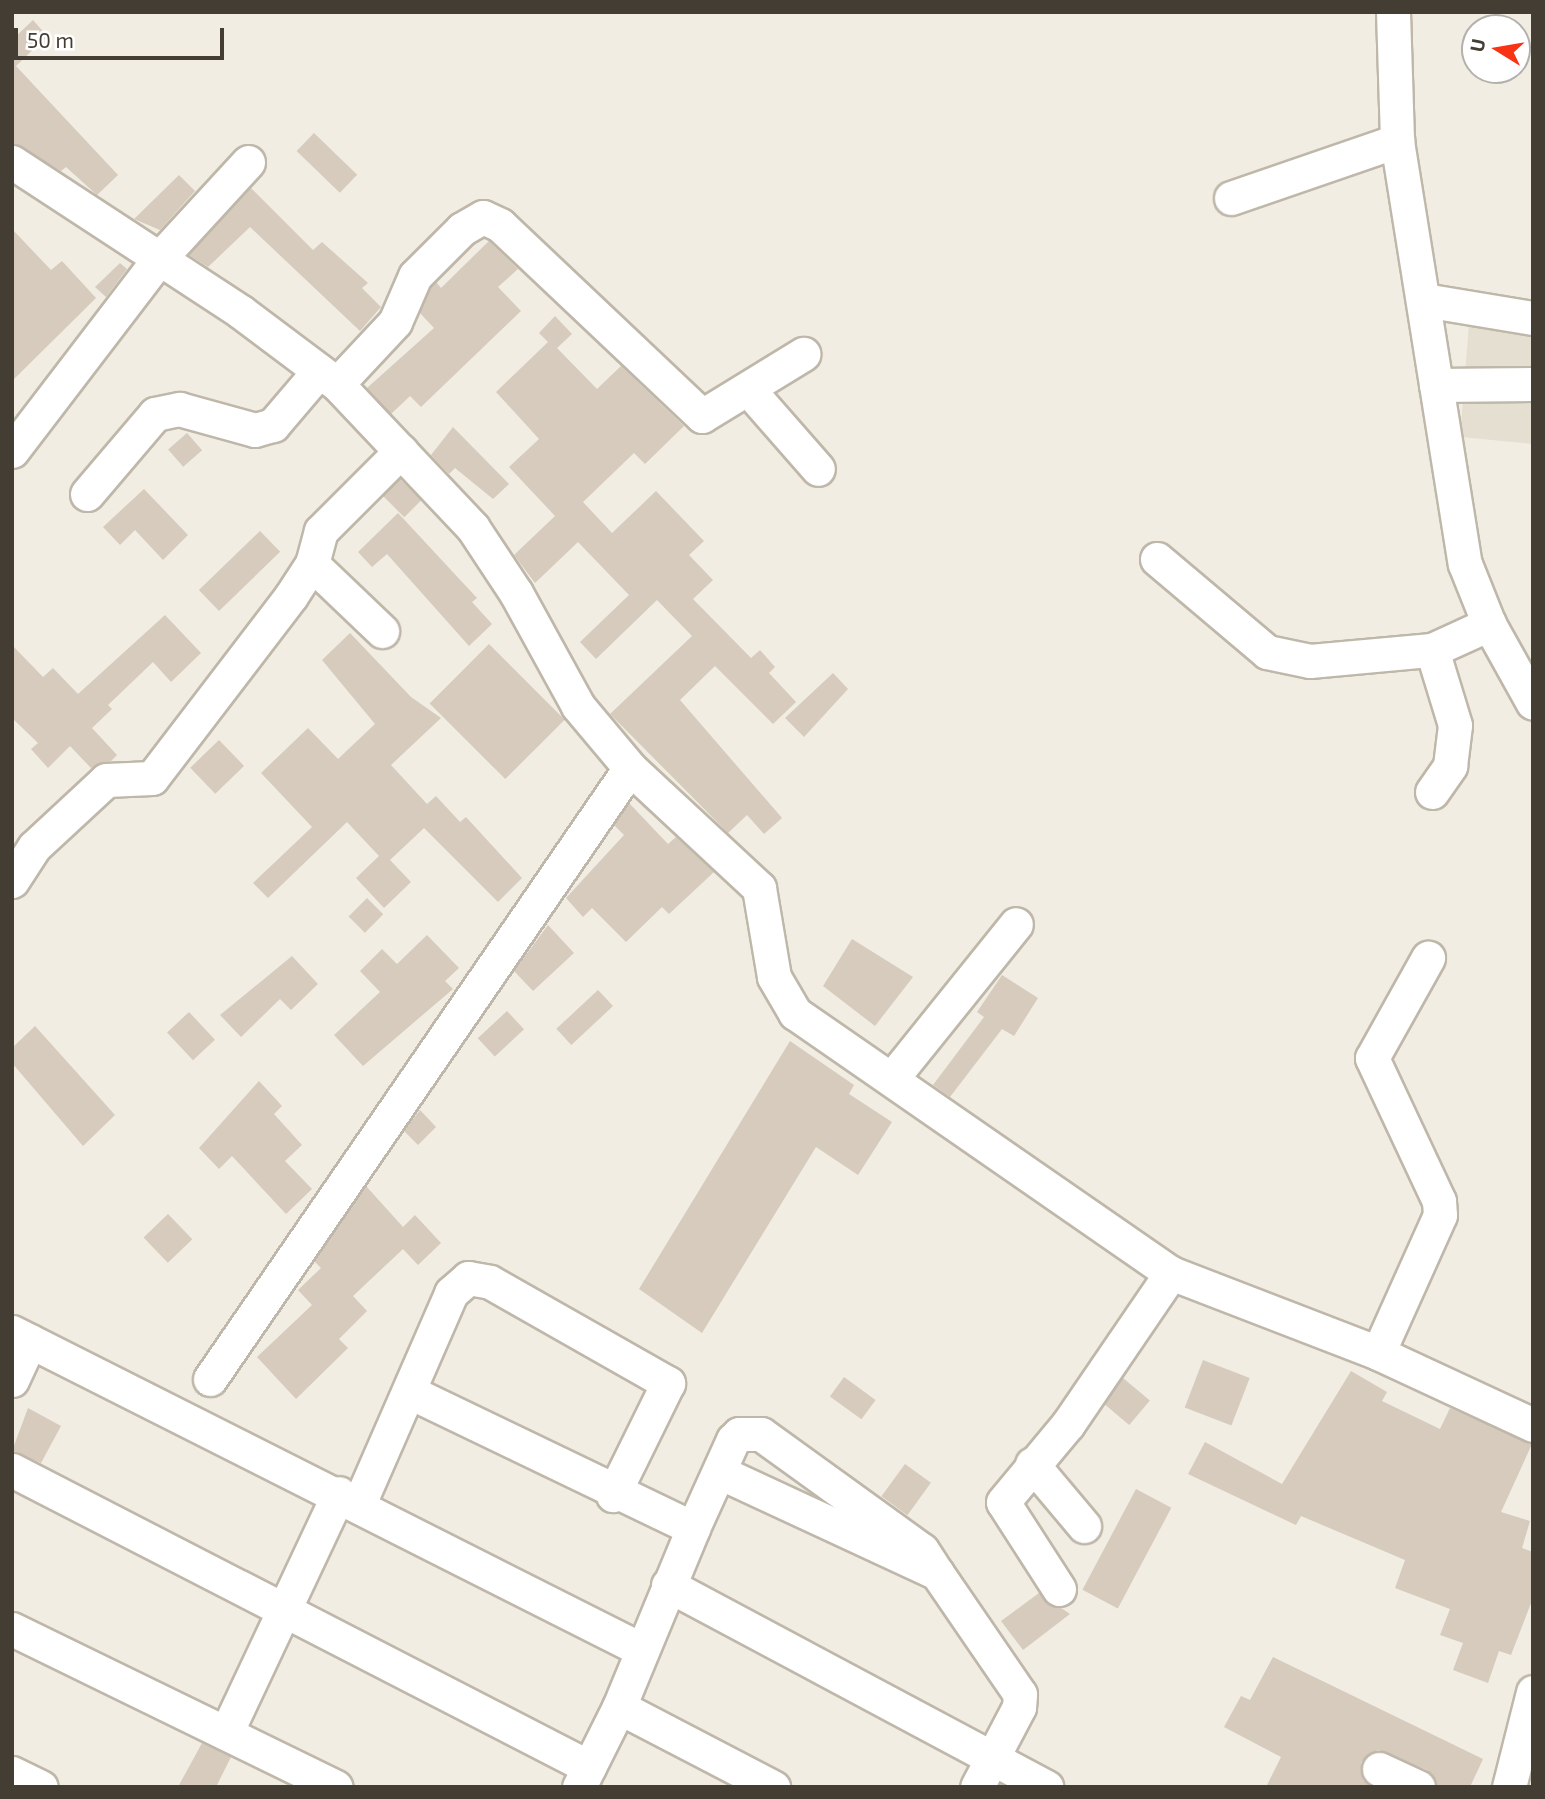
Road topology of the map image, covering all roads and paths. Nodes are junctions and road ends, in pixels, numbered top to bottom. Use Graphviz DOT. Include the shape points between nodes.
graph roads {
  1 [pos="1393,12"];
  2 [pos="1397,141"];
  3 [pos="12,162"];
  4 [pos="248,162"];
  5 [pos="1231,198"];
  6 [pos="158,260"];
  7 [pos="1424,300"];
  8 [pos="1533,318"];
  9 [pos="803,354"];
  10 [pos="328,378"];
  11 [pos="1533,384"];
  12 [pos="1436,385"];
  13 [pos="748,389"];
  14 [pos="12,451"];
  15 [pos="401,451"];
  16 [pos="818,469"];
  17 [pos="87,494"];
  18 [pos="1157,559"];
  19 [pos="312,564"];
  20 [pos="1489,624"];
  21 [pos="382,631"];
  22 [pos="1432,650"];
  23 [pos="1533,704"];
  24 [pos="630,768"];
  25 [pos="1432,792"];
  26 [pos="12,881"];
  27 [pos="1016,924"];
  28 [pos="1428,958"];
  29 [pos="894,1077"];
  30 [pos="1171,1273"];
  31 [pos="21,1337"];
  32 [pos="1378,1353"];
  33 [pos="209,1379"];
  34 [pos="12,1380"];
  35 [pos="411,1393"];
  36 [pos="1533,1425"];
  37 [pos="1032,1464"];
  38 [pos="12,1470"];
  39 [pos="719,1472"];
  40 [pos="613,1495"];
  41 [pos="349,1498"];
  42 [pos="1084,1526"];
  43 [pos="693,1528"];
  44 [pos="937,1573"];
  45 [pos="668,1585"];
  46 [pos="1059,1589"];
  47 [pos="283,1611"];
  48 [pos="12,1629"];
  49 [pos="642,1650"];
  50 [pos="1533,1692"];
  51 [pos="619,1707"];
  52 [pos="226,1733"];
  53 [pos="1528,1741"];
  54 [pos="993,1758"];
  55 [pos="1379,1769"];
  56 [pos="12,1773"];
  57 [pos="584,1777"];
  58 [pos="41,1787"];
  59 [pos="337,1787"];
  60 [pos="773,1787"];
  61 [pos="977,1787"];
  62 [pos="1047,1787"];
  63 [pos="1418,1787"];
  64 [pos="1509,1787"];
  1 -- 2 [label="street"];
  2 -- 5 [label="street"];
  2 -- 7 [label="street"];
  3 -- 6 [label="street"];
  4 -- 6 [label="street"];
  6 -- 10 [label="street"];
  6 -- 14 [label="street"];
  7 -- 8 [label="street"];
  7 -- 12 [label="street"];
  9 -- 13 [label="street"];
  10 -- 13 [label="street" via="395,322 415,276 462,229 483,217 500,225 695,413 708,417"];
  10 -- 15 [label="street"];
  10 -- 17 [label="street" via="273,425 254,430 179,409 155,414"];
  11 -- 12 [label="street"];
  12 -- 20 [label="street" via="1465,564"];
  13 -- 16 [label="street"];
  15 -- 19 [label="street" via="321,531"];
  15 -- 24 [label="street" via="473,528 516,593 565,689"];
  18 -- 22 [label="street" via="1267,652 1310,661"];
  19 -- 21 [label="street"];
  19 -- 26 [label="street" via="240,669 152,778 106,780 34,847"];
  20 -- 22 [label="street"];
  20 -- 23 [label="street"];
  22 -- 25 [label="street" via="1455,725 1450,765"];
  24 -- 29 [label="street" via="759,888 774,977 795,1013"];
  24 -- 33 [label="street"];
  27 -- 29 [label="street"];
  28 -- 32 [label="street" via="1372,1058 1440,1215"];
  29 -- 30 [label="street"];
  30 -- 32 [label="street"];
  30 -- 37 [label="street" via="1068,1424"];
  31 -- 34 [label="street"];
  31 -- 41 [label="street"];
  32 -- 36 [label="street"];
  35 -- 40 [label="street"];
  35 -- 40 [label="street" via="451,1293 468,1278 490,1282 668,1383"];
  35 -- 41 [label="street"];
  37 -- 42 [label="street"];
  37 -- 46 [label="street" via="1004,1506"];
  38 -- 47 [label="street"];
  39 -- 43 [label="street"];
  39 -- 44 [label="street"];
  39 -- 44 [label="street" via="739,1434 761,1434 922,1550"];
  40 -- 43 [label="street"];
  41 -- 47 [label="street"];
  41 -- 49 [label="street"];
  43 -- 45 [label="street"];
  44 -- 54 [label="street" via="1020,1694"];
  45 -- 49 [label="street"];
  45 -- 54 [label="street"];
  47 -- 52 [label="street"];
  47 -- 57 [label="street"];
  48 -- 52 [label="street"];
  49 -- 51 [label="street"];
  50 -- 53 [label="street"];
  51 -- 57 [label="street"];
  51 -- 60 [label="street"];
  52 -- 59 [label="street"];
  53 -- 64 [label="street"];
  54 -- 61 [label="street"];
  54 -- 62 [label="street"];
  55 -- 63 [label="street"];
  56 -- 58 [label="street"];
}
